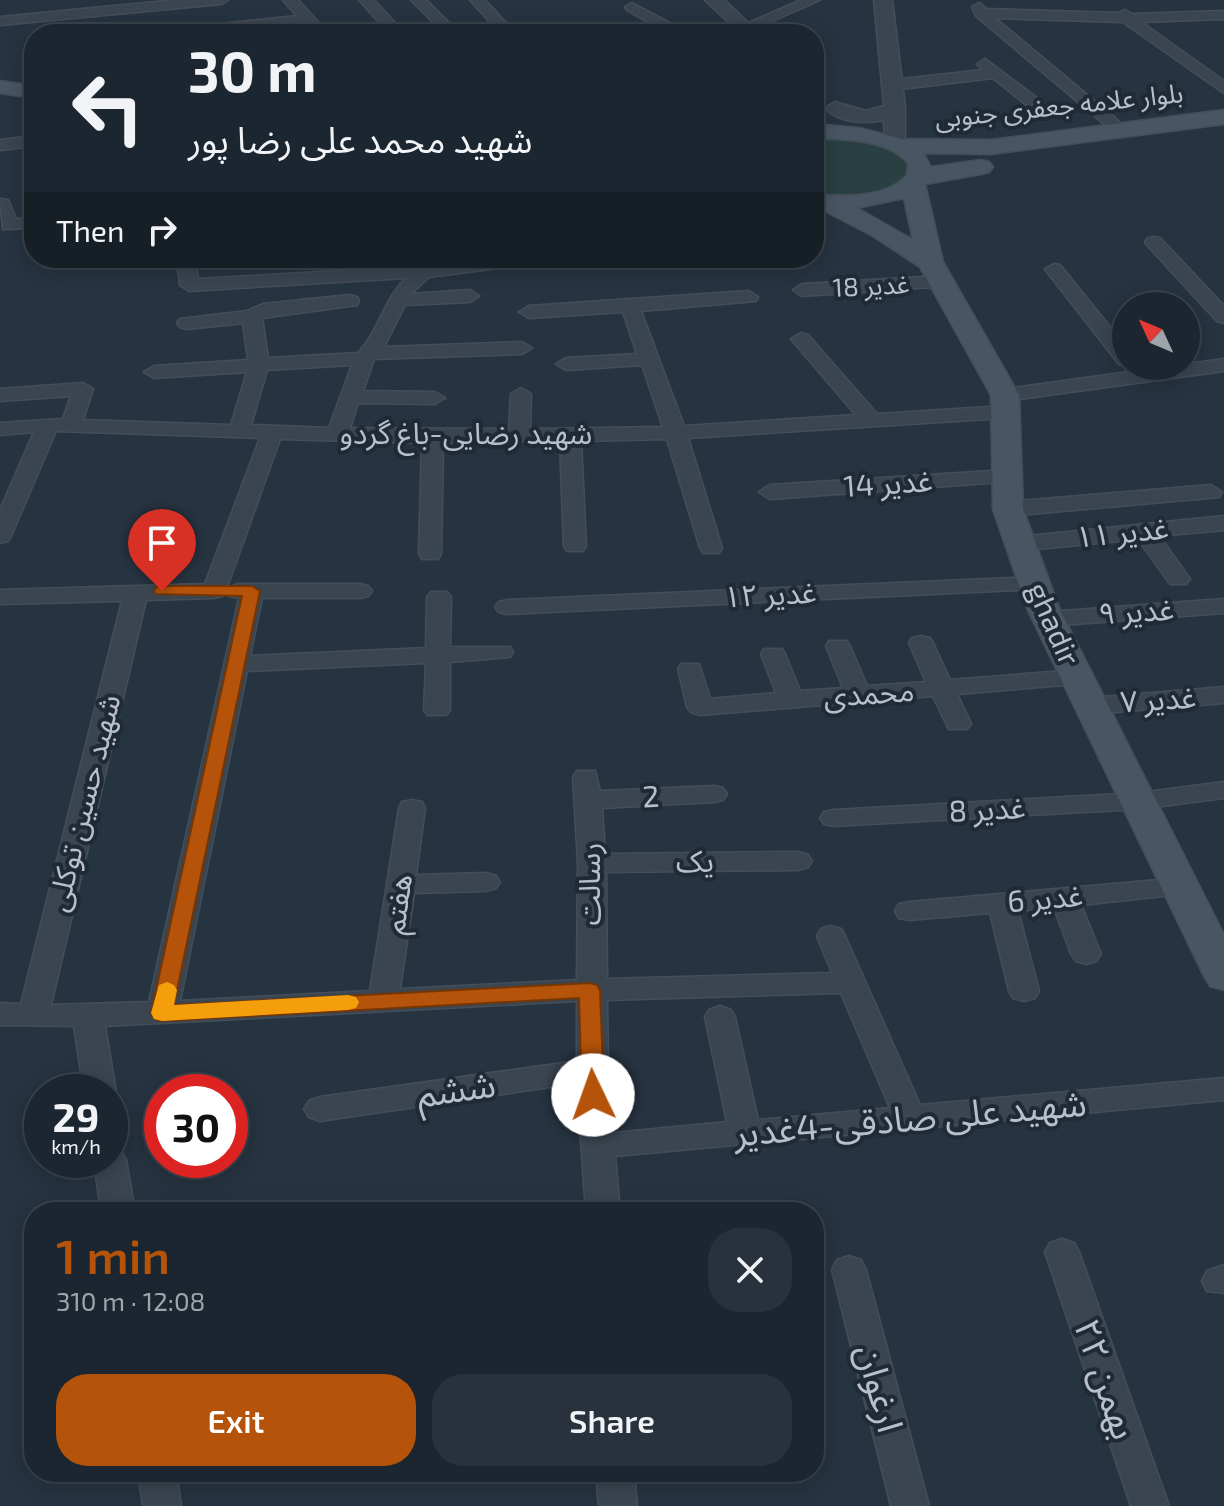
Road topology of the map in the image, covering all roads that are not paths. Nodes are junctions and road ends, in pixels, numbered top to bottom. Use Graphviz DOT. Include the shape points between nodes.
graph roads {
  1 [pos="221,0"];
  2 [pos="290,0"];
  3 [pos="366,0"];
  4 [pos="418,0"];
  5 [pos="477,0"];
  6 [pos="714,0"];
  7 [pos="811,0"];
  8 [pos="883,0"];
  9 [pos="1122,0"];
  10 [pos="155,4"];
  11 [pos="632,7"];
  12 [pos="979,7"];
  13 [pos="1215,16"];
  14 [pos="1126,18"];
  15 [pos="308,19"];
  16 [pos="3,21"];
  17 [pos="260,24"];
  18 [pos="313,24"];
  19 [pos="389,24"];
  20 [pos="443,24"];
  21 [pos="500,24"];
  22 [pos="662,24"];
  23 [pos="740,24"];
  24 [pos="762,24"];
  25 [pos="1224,31"];
  26 [pos="11,37"];
  27 [pos="983,63"];
  28 [pos="997,73"];
  29 [pos="0,74"];
  30 [pos="24,82"];
  31 [pos="893,85"];
  32 [pos="24,86"];
  33 [pos="0,87"];
  34 [pos="24,87"];
  35 [pos="1224,88"];
  36 [pos="0,94"];
  37 [pos="1035,104"];
  38 [pos="894,110"];
  39 [pos="1224,117"];
  40 [pos="844,118"];
  41 [pos="824,126"];
  42 [pos="1121,130"];
  43 [pos="1224,136"];
  44 [pos="24,142"];
  45 [pos="0,145"];
  46 [pos="898,145"];
  47 [pos="1141,146"];
  48 [pos="916,179"];
  49 [pos="1,202"];
  50 [pos="824,202"];
  51 [pos="824,203"];
  52 [pos="24,224"];
  53 [pos="1154,242"];
  54 [pos="187,268"];
  55 [pos="284,268"];
  56 [pos="428,268"];
  57 [pos="454,268"];
  58 [pos="1054,269"];
  59 [pos="421,272"];
  60 [pos="935,272"];
  61 [pos="283,279"];
  62 [pos="802,290"];
  63 [pos="470,296"];
  64 [pos="749,297"];
  65 [pos="398,300"];
  66 [pos="350,301"];
  67 [pos="630,306"];
  68 [pos="529,312"];
  69 [pos="252,316"];
  70 [pos="1224,317"];
  71 [pos="187,323"];
  72 [pos="801,339"];
  73 [pos="1112,342"];
  74 [pos="522,348"];
  75 [pos="366,356"];
  76 [pos="647,359"];
  77 [pos="566,364"];
  78 [pos="259,365"];
  79 [pos="1224,365"];
  80 [pos="1200,367"];
  81 [pos="154,372"];
  82 [pos="1112,377"];
  83 [pos="521,394"];
  84 [pos="0,395"];
  85 [pos="350,397"];
  86 [pos="435,398"];
  87 [pos="1005,403"];
  88 [pos="871,420"];
  89 [pos="48,425"];
  90 [pos="71,425"];
  91 [pos="0,429"];
  92 [pos="239,432"];
  93 [pos="272,433"];
  94 [pos="676,433"];
  95 [pos="337,435"];
  96 [pos="570,435"];
  97 [pos="519,436"];
  98 [pos="433,437"];
  99 [pos="1007,476"];
  100 [pos="10,492"];
  101 [pos="770,492"];
  102 [pos="1211,492"];
  103 [pos="1008,509"];
  104 [pos="1224,523"];
  105 [pos="1144,531"];
  106 [pos="0,536"];
  107 [pos="1019,544"];
  108 [pos="575,546"];
  109 [pos="711,548"];
  110 [pos="430,554"];
  111 [pos="1178,579"];
  112 [pos="1034,584"];
  113 [pos="136,591"];
  114 [pos="214,591"];
  115 [pos="252,591"];
  116 [pos="360,591"];
  117 [pos="439,597"];
  118 [pos="2,602"];
  119 [pos="1224,606"];
  120 [pos="507,607"];
  121 [pos="1048,619"];
  122 [pos="921,643"];
  123 [pos="838,646"];
  124 [pos="501,652"];
  125 [pos="773,654"];
  126 [pos="437,655"];
  127 [pos="235,664"];
  128 [pos="690,669"];
  129 [pos="940,688"];
  130 [pos="1084,692"];
  131 [pos="858,694"];
  132 [pos="1224,695"];
  133 [pos="791,700"];
  134 [pos="437,710"];
  135 [pos="958,724"];
  136 [pos="587,789"];
  137 [pos="1224,790"];
  138 [pos="714,794"];
  139 [pos="1139,801"];
  140 [pos="412,808"];
  141 [pos="834,818"];
  142 [pos="798,861"];
  143 [pos="592,863"];
  144 [pos="486,882"];
  145 [pos="401,884"];
  146 [pos="1181,887"];
  147 [pos="1064,897"];
  148 [pos="1002,902"];
  149 [pos="909,911"];
  150 [pos="831,936"];
  151 [pos="1086,954"];
  152 [pos="1224,976"];
  153 [pos="852,983"];
  154 [pos="590,990"];
  155 [pos="1024,991"];
  156 [pos="384,1000"];
  157 [pos="162,1013"];
  158 [pos="0,1014"];
  159 [pos="33,1015"];
  160 [pos="88,1016"];
  161 [pos="720,1017"];
  162 [pos="592,1070"];
  163 [pos="97,1074"];
  164 [pos="1224,1089"];
  165 [pos="320,1109"];
  166 [pos="910,1118"];
  167 [pos="745,1133"];
  168 [pos="597,1146"];
  169 [pos="113,1178"];
  170 [pos="116,1202"];
  171 [pos="602,1202"];
  172 [pos="1062,1252"];
  173 [pos="849,1270"];
  174 [pos="158,1482"];
  175 [pos="616,1482"];
  176 [pos="162,1506"];
  177 [pos="618,1506"];
  178 [pos="910,1506"];
  179 [pos="1150,1506"];
  1 -- 10 [label="street"];
  2 -- 15 [label="street"];
  3 -- 19 [label="street"];
  4 -- 20 [label="street"];
  5 -- 21 [label="street"];
  6 -- 23 [label="street"];
  7 -- 24 [label="street"];
  8 -- 31 [label="street"];
  9 -- 14 [label="street"];
  10 -- 16 [label="street" via="84,19"];
  11 -- 22 [label="street"];
  12 -- 14 [label="street"];
  12 -- 42 [label="street"];
  13 -- 14 [label="street"];
  13 -- 25 [label="street"];
  14 -- 35 [label="street"];
  15 -- 17 [label="street"];
  15 -- 18 [label="street"];
  16 -- 26 [label="street"];
  27 -- 28 [label="street"];
  28 -- 31 [label="street"];
  28 -- 37 [label="street"];
  29 -- 30 [label="main road"];
  31 -- 38 [label="street"];
  32 -- 33 [label="main road"];
  34 -- 36 [label="street"];
  38 -- 40 [label="street"];
  38 -- 40 [label="street"];
  38 -- 46 [label="street"];
  39 -- 42 [label="main road, بلوار علامه جعفری جنوبی"];
  40 -- 41 [label="main road, بلوار علامه جعفری جنوبی"];
  40 -- 46 [label="main road, بلوار علامه جعفری جنوبی"];
  42 -- 46 [label="main road, بلوار علامه جعفری جنوبی" via="991,147"];
  42 -- 47 [label="main road"];
  43 -- 47 [label="main road, بلوار علامه جعفری جنوبی"];
  44 -- 45 [label="street"];
  46 -- 48 [label="main road" via="918,163"];
  47 -- 48 [label="main road, بلوار علامه جعفری جنوبی"];
  48 -- 50 [label="main road, بلوار علامه جعفری جنوبی" via="893,194"];
  48 -- 60 [label="main road"];
  49 -- 52 [label="street" via="9,225"];
  51 -- 60 [label="main road" via="882,231"];
  53 -- 70 [label="street"];
  54 -- 61 [label="street" via="189,285"];
  55 -- 61 [label="street"];
  56 -- 59 [label="street"];
  57 -- 59 [label="street"];
  58 -- 73 [label="street"];
  59 -- 61 [label="street"];
  59 -- 65 [label="street"];
  60 -- 62 [label="street, غدیر 18"];
  60 -- 87 [label="main road, ghadir"];
  63 -- 65 [label="street"];
  64 -- 67 [label="street"];
  65 -- 75 [label="street" via="382,337"];
  66 -- 69 [label="street" via="263,310"];
  67 -- 68 [label="street"];
  67 -- 76 [label="street"];
  69 -- 71 [label="street"];
  69 -- 78 [label="street"];
  72 -- 88 [label="street"];
  74 -- 75 [label="street"];
  75 -- 78 [label="street"];
  75 -- 85 [label="street"];
  76 -- 77 [label="street"];
  76 -- 94 [label="street"];
  78 -- 81 [label="street"];
  78 -- 92 [label="street"];
  79 -- 80 [label="street, شهید رضایی-باغ گردو"];
  82 -- 87 [label="street, شهید رضایی-باغ گردو"];
  83 -- 97 [label="street"];
  84 -- 90 [label="street" via="83,389"];
  85 -- 86 [label="street"];
  85 -- 95 [label="street"];
  87 -- 88 [label="street, شهید رضایی-باغ گردو"];
  87 -- 99 [label="main road, ghadir"];
  88 -- 94 [label="street, شهید رضایی-باغ گردو"];
  89 -- 90 [label="street, شهید رضایی-باغ گردو"];
  89 -- 91 [label="street, شهید رضایی-باغ گردو"];
  89 -- 100 [label="street"];
  90 -- 92 [label="street, شهید رضایی-باغ گردو"];
  92 -- 93 [label="street, شهید رضایی-باغ گردو"];
  93 -- 95 [label="street, شهید رضایی-باغ گردو"];
  93 -- 114 [label="street"];
  94 -- 96 [label="street, شهید رضایی-باغ گردو"];
  94 -- 109 [label="street"];
  95 -- 98 [label="street, شهید رضایی-باغ گردو"];
  96 -- 97 [label="street, شهید رضایی-باغ گردو"];
  96 -- 108 [label="street"];
  97 -- 98 [label="street, شهید رضایی-باغ گردو"];
  98 -- 110 [label="street"];
  99 -- 101 [label="street, غدیر 14"];
  99 -- 103 [label="main road, ghadir"];
  100 -- 106 [label="street"];
  102 -- 103 [label="street"];
  103 -- 107 [label="main road, ghadir"];
  104 -- 105 [label="street, غدیر ۱۱"];
  105 -- 107 [label="street, غدیر ۱۱"];
  105 -- 111 [label="street"];
  107 -- 112 [label="main road, ghadir"];
  112 -- 120 [label="street, غدیر ۱۲"];
  112 -- 121 [label="main road, ghadir"];
  113 -- 114 [label="street"];
  113 -- 118 [label="street"];
  113 -- 159 [label="street, شهید حسین توکلی"];
  114 -- 115 [label="street"];
  115 -- 116 [label="street"];
  115 -- 127 [label="street"];
  117 -- 126 [label="street"];
  119 -- 121 [label="street, غدیر ۹"];
  121 -- 130 [label="main road, ghadir"];
  122 -- 129 [label="street"];
  123 -- 131 [label="street"];
  124 -- 126 [label="street"];
  125 -- 133 [label="street"];
  126 -- 127 [label="street"];
  126 -- 134 [label="street"];
  127 -- 157 [label="street"];
  128 -- 133 [label="street, محمدی" via="700,707"];
  129 -- 130 [label="street, محمدی"];
  129 -- 131 [label="street, محمدی"];
  129 -- 135 [label="street"];
  130 -- 132 [label="street, غدیر ۷"];
  130 -- 139 [label="main road, ghadir"];
  131 -- 133 [label="street, محمدی"];
  136 -- 138 [label="street, 2"];
  136 -- 143 [label="street, رسالت"];
  137 -- 139 [label="street, غدیر 8"];
  139 -- 141 [label="street, غدیر 8"];
  139 -- 146 [label="main road, ghadir"];
  140 -- 145 [label="street, هفتم"];
  142 -- 143 [label="street, یک"];
  143 -- 154 [label="street, رسالت"];
  144 -- 145 [label="street"];
  145 -- 156 [label="street, هفتم"];
  146 -- 147 [label="street, غدیر 6"];
  146 -- 152 [label="main road, ghadir"];
  147 -- 148 [label="street, غدیر 6"];
  147 -- 151 [label="street"];
  148 -- 149 [label="street, غدیر 6"];
  148 -- 155 [label="street"];
  150 -- 153 [label="street"];
  153 -- 154 [label="street"];
  153 -- 166 [label="street"];
  154 -- 156 [label="street"];
  154 -- 162 [label="street, رسالت"];
  156 -- 157 [label="street"];
  157 -- 160 [label="street"];
  158 -- 159 [label="street"];
  159 -- 160 [label="street"];
  160 -- 163 [label="street"];
  161 -- 167 [label="street"];
  162 -- 165 [label="street, ششم"];
  162 -- 168 [label="street, رسالت"];
  164 -- 166 [label="street, شهید علی صادقی-4غدیر"];
  166 -- 167 [label="street, شهید علی صادقی-4غدیر"];
  167 -- 168 [label="street, شهید علی صادقی-4غدیر"];
  168 -- 171 [label="street, رسالت"];
  169 -- 170 [label="street"];
  172 -- 179 [label="street, ۲۲ بهمن"];
  173 -- 178 [label="street, ارغوان"];
  174 -- 176 [label="street"];
  175 -- 177 [label="street"];
}
